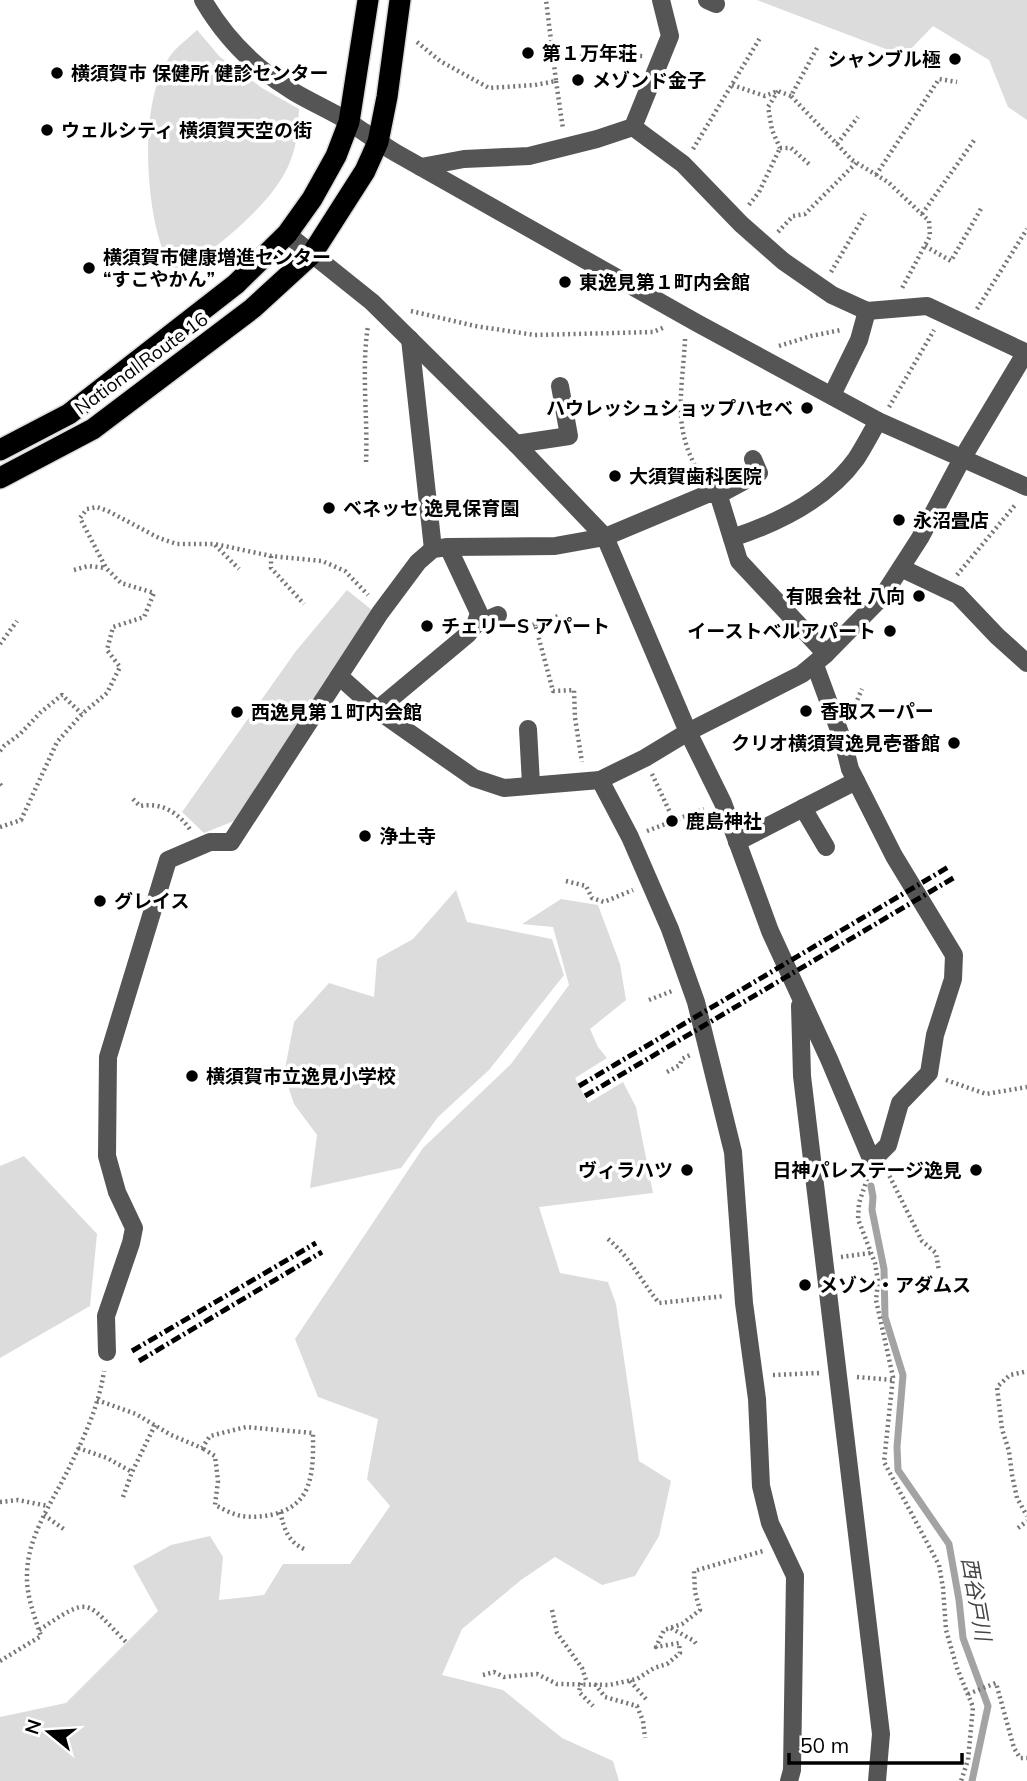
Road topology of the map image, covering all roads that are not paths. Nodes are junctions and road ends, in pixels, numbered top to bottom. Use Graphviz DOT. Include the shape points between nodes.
graph roads {
  1 [pos="203,0"];
  2 [pos="368,0"];
  3 [pos="400,0"];
  4 [pos="661,0"];
  5 [pos="349,122"];
  6 [pos="633,127"];
  7 [pos="378,142"];
  8 [pos="421,167"];
  9 [pos="286,234"];
  10 [pos="312,254"];
  11 [pos="865,318"];
  12 [pos="410,339"];
  13 [pos="1026,353"];
  14 [pos="560,386"];
  15 [pos="832,395"];
  16 [pos="880,421"];
  17 [pos="516,444"];
  18 [pos="0,450"];
  19 [pos="963,457"];
  20 [pos="752,459"];
  21 [pos="0,478"];
  22 [pos="713,494"];
  23 [pos="1023,494"];
  24 [pos="605,537"];
  25 [pos="732,538"];
  26 [pos="441,548"];
  27 [pos="901,568"];
  28 [pos="498,614"];
  29 [pos="475,625"];
  30 [pos="820,659"];
  31 [pos="1027,663"];
  32 [pos="340,676"];
  33 [pos="377,710"];
  34 [pos="528,729"];
  35 [pos="688,732"];
  36 [pos="593,780"];
  37 [pos="856,781"];
  38 [pos="531,785"];
  39 [pos="803,808"];
  40 [pos="737,842"];
  41 [pos="826,847"];
  42 [pos="800,999"];
  43 [pos="107,1352"];
  44 [pos="789,1781"];
  45 [pos="877,1781"];
  1 -- 5 [label="street" via="234,44 263,70"];
  2 -- 5 [label="highway, National Route 16"];
  3 -- 7 [label="highway, National Route 16"];
  4 -- 6 [label="street" via="670,36"];
  5 -- 7 [label="street"];
  5 -- 9 [label="highway, National Route 16" via="312,199"];
  6 -- 8 [label="street" via="529,156 464,159"];
  6 -- 11 [label="street" via="683,164 766,246"];
  7 -- 8 [label="street"];
  7 -- 10 [label="highway, National Route 16" via="365,171"];
  8 -- 15 [label="street"];
  9 -- 10 [label="street"];
  9 -- 18 [label="highway, National Route 16" via="236,284 69,414"];
  10 -- 12 [label="street"];
  10 -- 21 [label="highway, National Route 16" via="253,309 93,429"];
  11 -- 13 [label="street" via="891,309 927,306"];
  11 -- 15 [label="street"];
  12 -- 17 [label="street"];
  12 -- 26 [label="street"];
  13 -- 19 [label="street"];
  14 -- 17 [label="street" via="569,436"];
  15 -- 16 [label="street"];
  16 -- 19 [label="street"];
  16 -- 25 [label="street" via="855,460 829,488 772,525"];
  17 -- 24 [label="street"];
  19 -- 23 [label="street"];
  19 -- 27 [label="street"];
  20 -- 22 [label="street" via="759,473"];
  22 -- 24 [label="street"];
  22 -- 25 [label="street"];
  24 -- 26 [label="street" via="555,546"];
  24 -- 35 [label="street"];
  25 -- 30 [label="street" via="739,562"];
  26 -- 29 [label="street" via="479,613"];
  26 -- 32 [label="street" via="418,562"];
  27 -- 30 [label="street" via="882,597"];
  27 -- 31 [label="street" via="958,596"];
  28 -- 29 [label="street"];
  29 -- 33 [label="street"];
  30 -- 35 [label="street" via="759,698"];
  30 -- 37 [label="street"];
  32 -- 33 [label="street"];
  32 -- 43 [label="street" via="231,842 210,842 168,860 108,1057 107,1156 134,1228 106,1316"];
  33 -- 38 [label="street" via="474,778 504,788"];
  34 -- 38 [label="street"];
  35 -- 36 [label="street" via="645,758"];
  35 -- 40 [label="street"];
  36 -- 38 [label="street"];
  36 -- 44 [label="street" via="629,837 670,929 696,1002 733,1152 761,1486 770,1522 795,1576"];
  37 -- 39 [label="street"];
  37 -- 42 [label="street" via="894,856 954,955 953,979 935,1035 929,1073 900,1103 888,1145 876,1158"];
  39 -- 40 [label="street"];
  39 -- 41 [label="street"];
  40 -- 42 [label="street"];
  42 -- 45 [label="street" via="802,1076 881,1734"];
}
